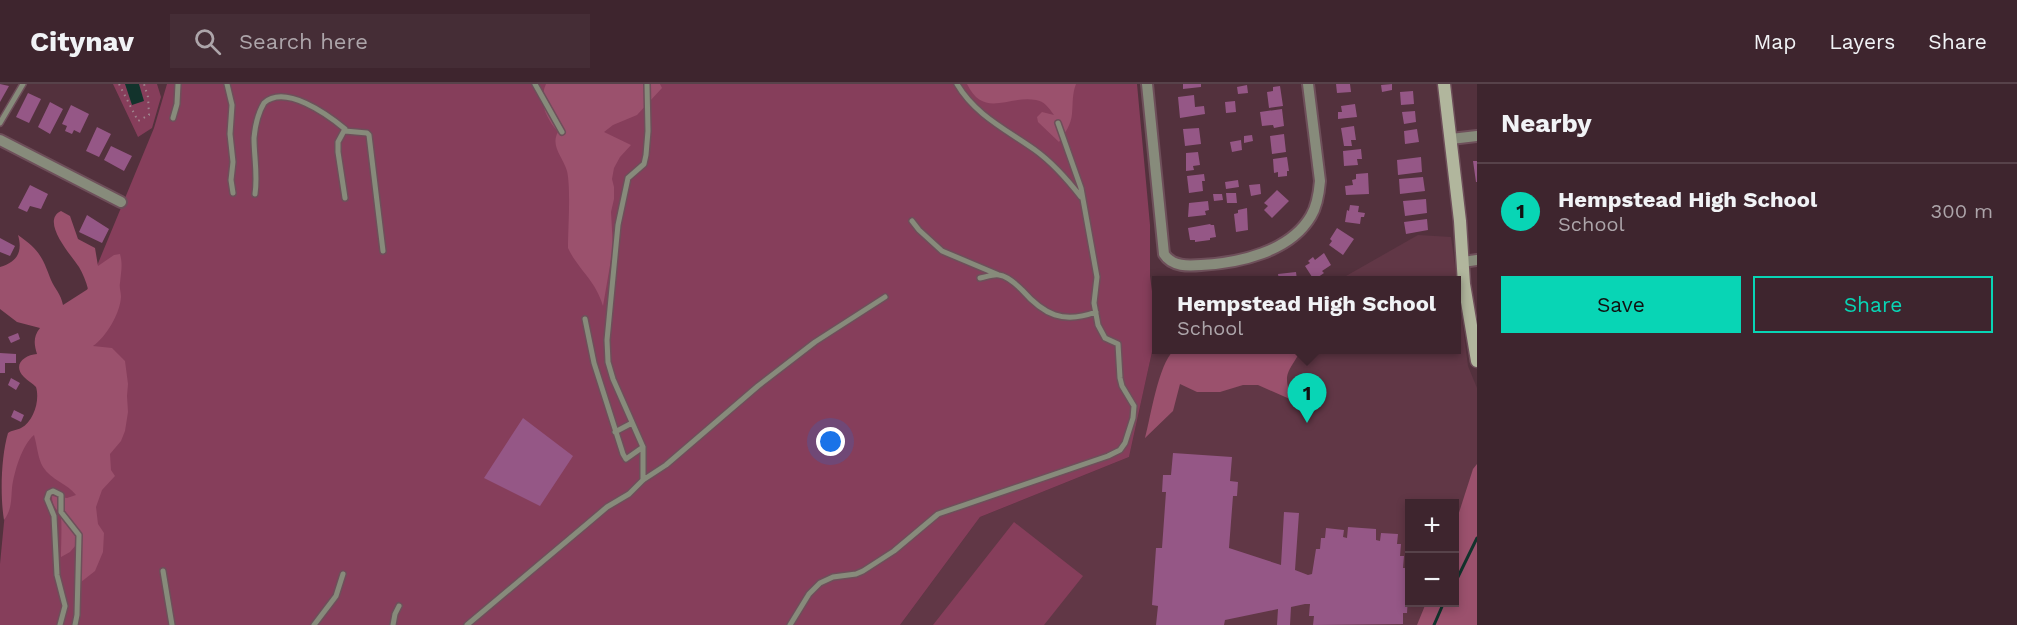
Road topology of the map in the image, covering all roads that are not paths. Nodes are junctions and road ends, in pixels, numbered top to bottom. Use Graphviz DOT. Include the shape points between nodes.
graph roads {
  1 [pos="22,84"];
  2 [pos="178,84"];
  3 [pos="227,84"];
  4 [pos="535,84"];
  5 [pos="647,84"];
  6 [pos="957,84"];
  7 [pos="1147,84"];
  8 [pos="1308,84"];
  9 [pos="1444,84"];
  10 [pos="172,118"];
  11 [pos="0,123"];
  12 [pos="1058,123"];
  13 [pos="345,131"];
  14 [pos="562,132"];
  15 [pos="1477,136"];
  16 [pos="1451,139"];
  17 [pos="0,140"];
  18 [pos="233,193"];
  19 [pos="255,194"];
  20 [pos="345,198"];
  21 [pos="1082,199"];
  22 [pos="121,202"];
  23 [pos="912,221"];
  24 [pos="383,251"];
  25 [pos="1477,260"];
  26 [pos="1463,262"];
  27 [pos="999,275"];
  28 [pos="980,278"];
  29 [pos="885,297"];
  30 [pos="1096,312"];
  31 [pos="585,319"];
  32 [pos="1477,361"];
  33 [pos="632,423"];
  34 [pos="615,432"];
  35 [pos="643,447"];
  36 [pos="643,480"];
  37 [pos="163,571"];
  38 [pos="343,574"];
  39 [pos="399,606"];
  40 [pos="60,625"];
  41 [pos="75,625"];
  42 [pos="172,625"];
  43 [pos="314,625"];
  44 [pos="393,625"];
  45 [pos="467,625"];
  46 [pos="790,625"];
  1 -- 11 [label="lane"];
  2 -- 10 [label="lane"];
  3 -- 18 [label="lane" via="232,105"];
  4 -- 14 [label="lane"];
  5 -- 33 [label="lane" via="646,155 644,164 628,178 618,225 607,340 613,379"];
  6 -- 21 [label="lane" via="980,113 1037,151 1059,170"];
  7 -- 8 [label="street" via="1164,254 1186,266 1241,261 1277,246 1298,232 1311,216 1320,181"];
  9 -- 16 [label="street"];
  12 -- 21 [label="lane"];
  13 -- 19 [label="lane" via="306,98 288,92 273,93 263,104 256,125"];
  13 -- 20 [label="lane" via="338,142"];
  13 -- 24 [label="lane" via="369,135"];
  15 -- 16 [label="street"];
  16 -- 26 [label="street"];
  17 -- 22 [label="street"];
  21 -- 30 [label="lane" via="1097,277"];
  23 -- 27 [label="lane" via="942,251"];
  25 -- 26 [label="street"];
  26 -- 32 [label="street"];
  27 -- 28 [label="lane"];
  27 -- 30 [label="lane" via="1016,284 1052,315 1081,318"];
  29 -- 36 [label="lane" via="815,342"];
  30 -- 46 [label="lane" via="1105,338 1118,344 1122,386 1134,406 1130,432 1120,450 938,514 863,571 820,583"];
  31 -- 34 [label="lane"];
  33 -- 34 [label="lane"];
  33 -- 35 [label="lane"];
  34 -- 35 [label="lane" via="626,459"];
  35 -- 36 [label="lane"];
  36 -- 45 [label="lane"];
  37 -- 42 [label="lane"];
  38 -- 43 [label="lane" via="336,596"];
  39 -- 44 [label="lane"];
  40 -- 41 [label="lane" via="65,606 57,575 54,516 47,499 53,491 61,495 61,512 79,535"];
}
